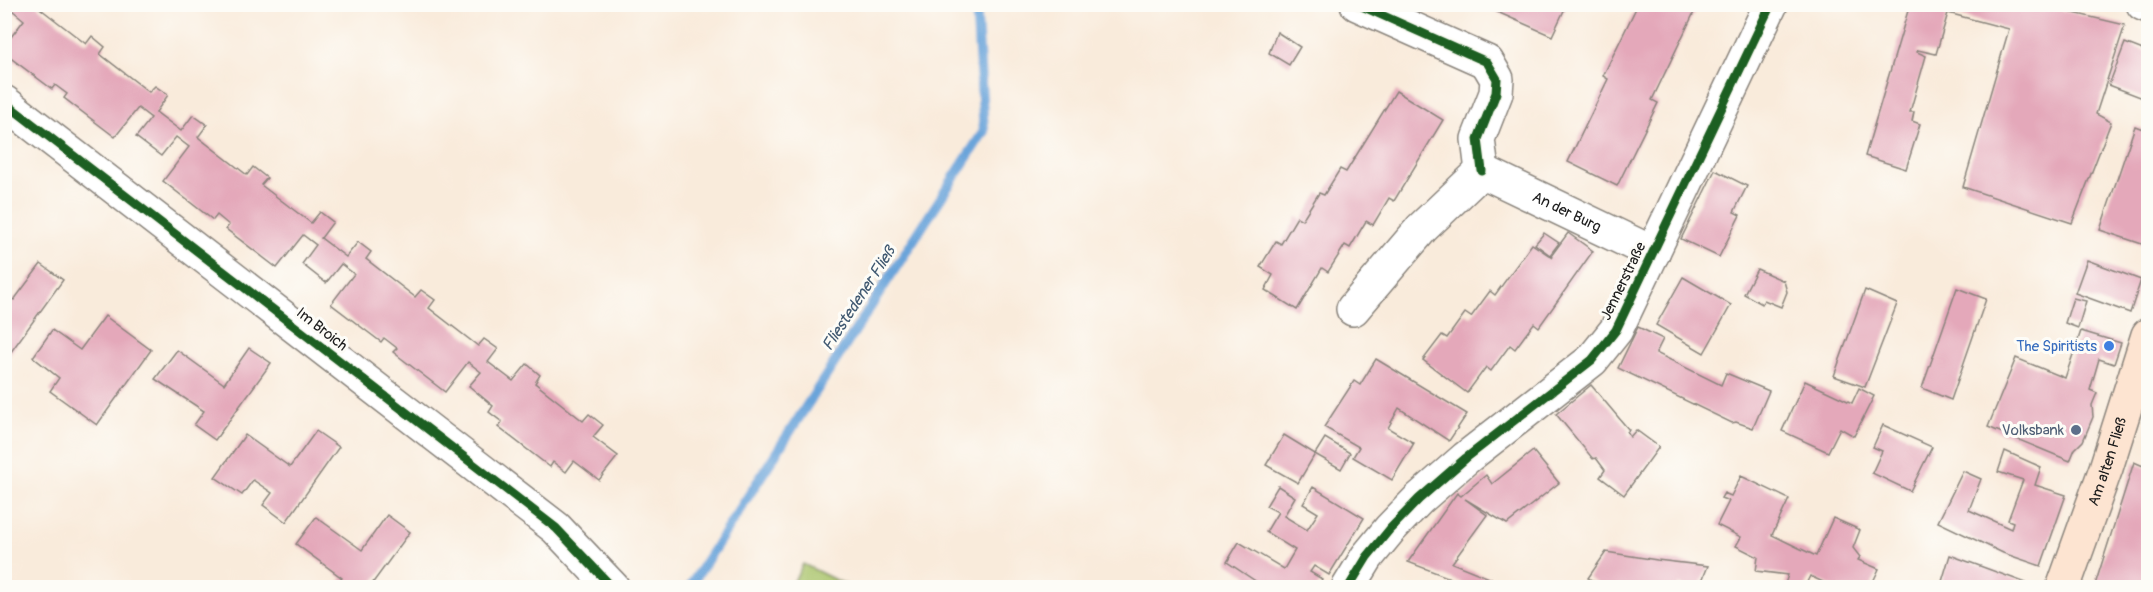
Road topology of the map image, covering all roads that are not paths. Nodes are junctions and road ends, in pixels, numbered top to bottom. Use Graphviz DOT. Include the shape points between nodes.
graph roads {
  1 [pos="1357,4"];
  2 [pos="1771,4"];
  3 [pos="2143,4"];
  4 [pos="2148,6"];
  5 [pos="4,102"];
  6 [pos="1482,171"];
  7 [pos="1653,253"];
  8 [pos="1353,309"];
  9 [pos="2148,335"];
  10 [pos="613,588"];
  11 [pos="1348,588"];
  12 [pos="2063,588"];
  1 -- 6 [label="street" via="1487,62 1497,79 1496,93 1478,139"];
  2 -- 7 [label="street, Jennerstraße"];
  3 -- 4 [label="street"];
  5 -- 10 [label="street, Im Broich" via="555,528"];
  6 -- 7 [label="street, An der Burg"];
  6 -- 8 [label="street" via="1422,228"];
  7 -- 11 [label="street, Jennerstraße" via="1616,330 1592,360 1419,499 1367,557"];
  9 -- 12 [label="main road, Am alten Fließ"];
}
